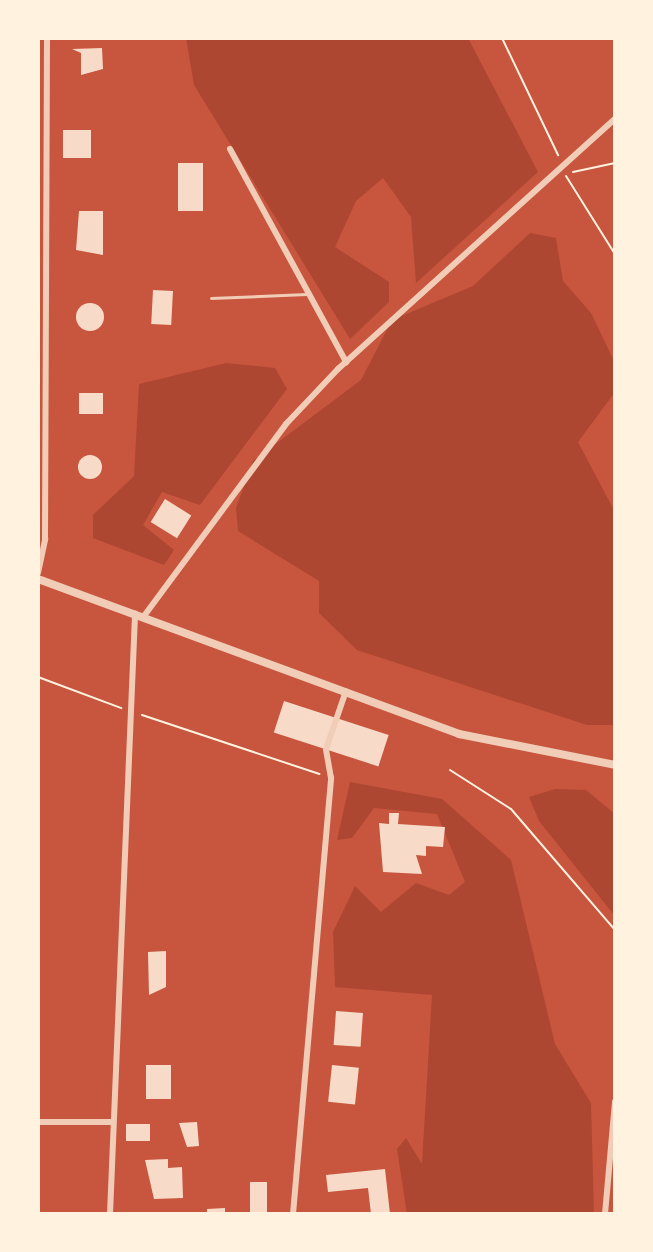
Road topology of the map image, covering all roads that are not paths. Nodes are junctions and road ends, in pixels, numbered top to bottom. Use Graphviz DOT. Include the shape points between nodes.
graph roads {
  1 [pos="47,38"];
  2 [pos="615,119"];
  3 [pos="230,149"];
  4 [pos="309,294"];
  5 [pos="211,298"];
  6 [pos="346,362"];
  7 [pos="38,573"];
  8 [pos="38,579"];
  9 [pos="140,614"];
  10 [pos="346,691"];
  11 [pos="615,765"];
  12 [pos="615,1101"];
  13 [pos="38,1122"];
  14 [pos="113,1122"];
  15 [pos="110,1214"];
  16 [pos="293,1214"];
  17 [pos="605,1214"];
  1 -- 7 [label="street" via="45,539"];
  2 -- 6 [label="street" via="564,172"];
  3 -- 4 [label="street"];
  4 -- 5 [label="lane"];
  4 -- 6 [label="street"];
  6 -- 9 [label="street" via="286,424"];
  8 -- 9 [label="street"];
  9 -- 10 [label="street"];
  9 -- 14 [label="street" via="126,710"];
  10 -- 11 [label="street" via="459,734"];
  10 -- 16 [label="street" via="326,749 331,778"];
  12 -- 17 [label="street"];
  13 -- 14 [label="street"];
  14 -- 15 [label="street"];
}
